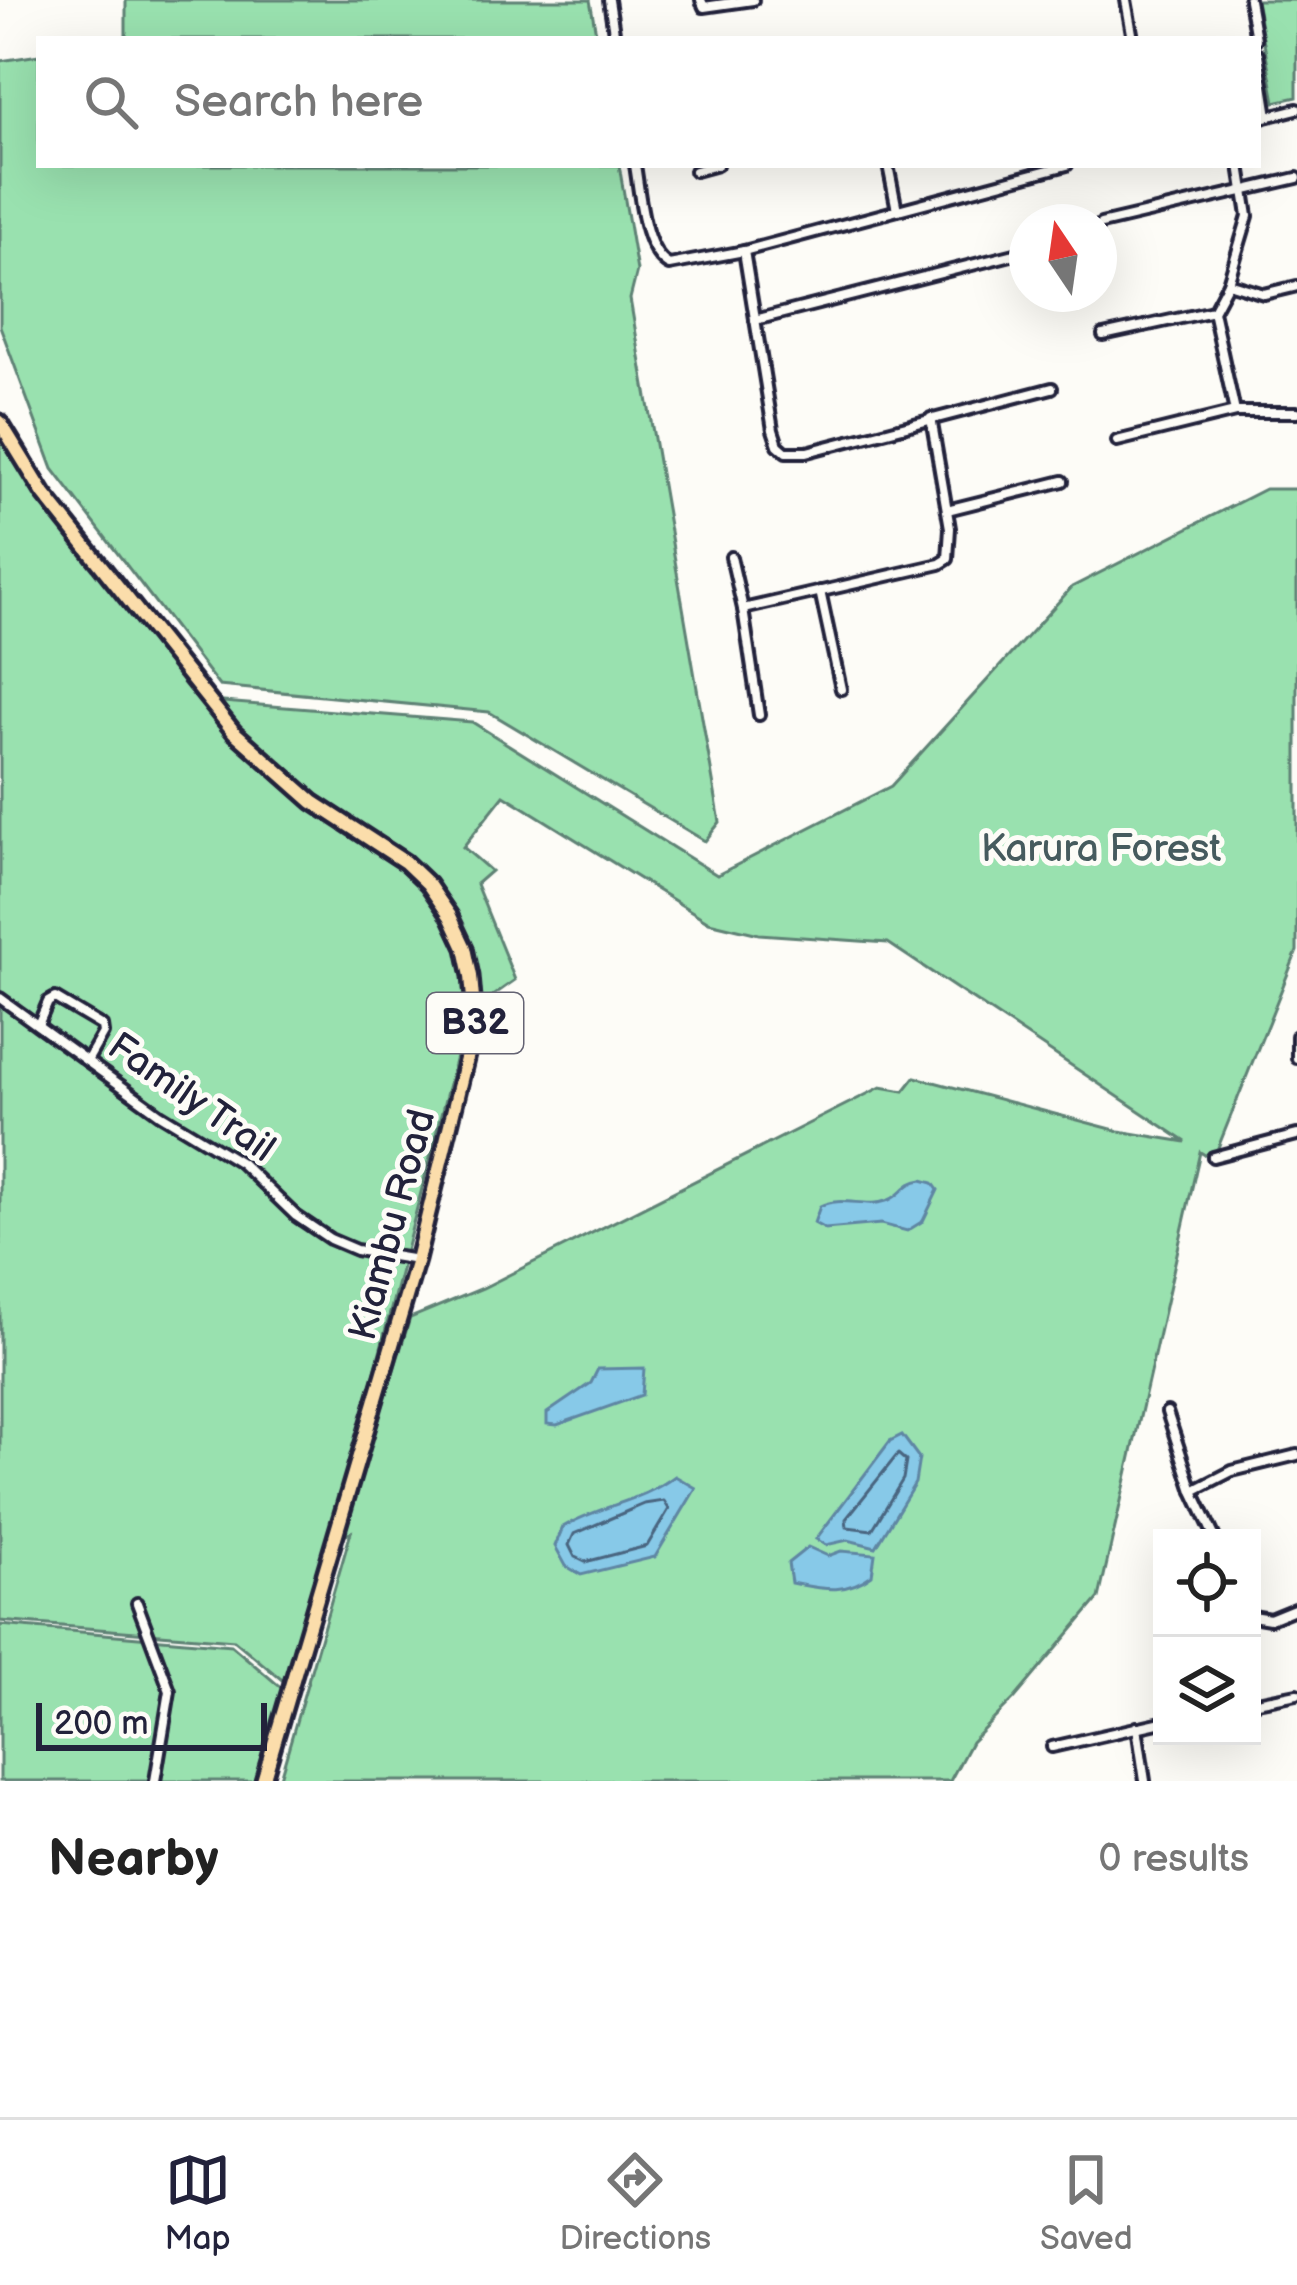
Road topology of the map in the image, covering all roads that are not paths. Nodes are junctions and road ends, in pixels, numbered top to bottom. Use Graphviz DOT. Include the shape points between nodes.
graph roads {
  1 [pos="609,0"];
  2 [pos="701,0"];
  3 [pos="753,0"];
  4 [pos="1126,0"];
  5 [pos="1249,0"];
  6 [pos="615,36"];
  7 [pos="1132,36"];
  8 [pos="1255,36"];
  9 [pos="1297,109"];
  10 [pos="1263,118"];
  11 [pos="636,168"];
  12 [pos="706,168"];
  13 [pos="889,168"];
  14 [pos="1056,168"];
  15 [pos="1240,168"];
  16 [pos="695,171"];
  17 [pos="1297,178"];
  18 [pos="1244,192"];
  19 [pos="897,210"];
  20 [pos="1117,220"];
  21 [pos="744,251"];
  22 [pos="1009,256"];
  23 [pos="1228,283"];
  24 [pos="1297,286"];
  25 [pos="1213,311"];
  26 [pos="754,320"];
  27 [pos="1103,335"];
  28 [pos="1052,388"];
  29 [pos="1235,412"];
  30 [pos="1297,412"];
  31 [pos="931,418"];
  32 [pos="0,422"];
  33 [pos="1118,441"];
  34 [pos="1063,481"];
  35 [pos="946,510"];
  36 [pos="731,557"];
  37 [pos="820,591"];
  38 [pos="743,609"];
  39 [pos="841,689"];
  40 [pos="759,715"];
  41 [pos="0,998"];
  42 [pos="38,1025"];
  43 [pos="1297,1036"];
  44 [pos="1297,1058"];
  45 [pos="87,1061"];
  46 [pos="1297,1135"];
  47 [pos="1213,1157"];
  48 [pos="417,1260"];
  49 [pos="1167,1412"];
  50 [pos="1297,1455"];
  51 [pos="1193,1491"];
  52 [pos="1211,1529"];
  53 [pos="137,1603"];
  54 [pos="1297,1608"];
  55 [pos="1261,1618"];
  56 [pos="1297,1694"];
  57 [pos="1261,1701"];
  58 [pos="1153,1724"];
  59 [pos="1137,1727"];
  60 [pos="1052,1747"];
  61 [pos="155,1781"];
  62 [pos="263,1781"];
  63 [pos="1145,1781"];
  1 -- 6 [label="street"];
  2 -- 3 [label="street" via="704,7"];
  4 -- 7 [label="street"];
  5 -- 8 [label="street"];
  9 -- 10 [label="street"];
  11 -- 21 [label="street" via="664,264"];
  12 -- 16 [label="street"];
  13 -- 19 [label="street"];
  14 -- 19 [label="street"];
  15 -- 18 [label="street"];
  17 -- 18 [label="street"];
  18 -- 20 [label="street"];
  18 -- 23 [label="street" via="1248,216"];
  19 -- 21 [label="street"];
  21 -- 26 [label="street"];
  22 -- 26 [label="street"];
  23 -- 24 [label="street" via="1264,293"];
  23 -- 25 [label="street"];
  25 -- 27 [label="street"];
  25 -- 29 [label="street"];
  26 -- 31 [label="street" via="773,430 786,452"];
  28 -- 31 [label="street"];
  29 -- 30 [label="street"];
  29 -- 33 [label="street"];
  31 -- 35 [label="street"];
  32 -- 48 [label="highway, Kiambu Road / B32" via="44,494 234,732 313,802 405,862 450,916 465,948 475,1022"];
  34 -- 35 [label="street"];
  35 -- 37 [label="street" via="948,559"];
  36 -- 38 [label="street"];
  37 -- 38 [label="street"];
  37 -- 39 [label="street"];
  38 -- 40 [label="street"];
  41 -- 42 [label="street, Family Trail"];
  42 -- 45 [label="street, Family Trail"];
  42 -- 45 [label="street" via="55,998 102,1026"];
  43 -- 44 [label="street"];
  45 -- 48 [label="street, Family Trail" via="241,1163 330,1239"];
  46 -- 47 [label="street"];
  48 -- 62 [label="highway, Kiambu Road / B32"];
  49 -- 51 [label="street"];
  50 -- 51 [label="street" via="1232,1471"];
  51 -- 52 [label="street"];
  53 -- 61 [label="street" via="170,1691"];
  54 -- 55 [label="street"];
  56 -- 57 [label="street"];
  58 -- 59 [label="street"];
  59 -- 60 [label="street"];
  59 -- 63 [label="street"];
}
